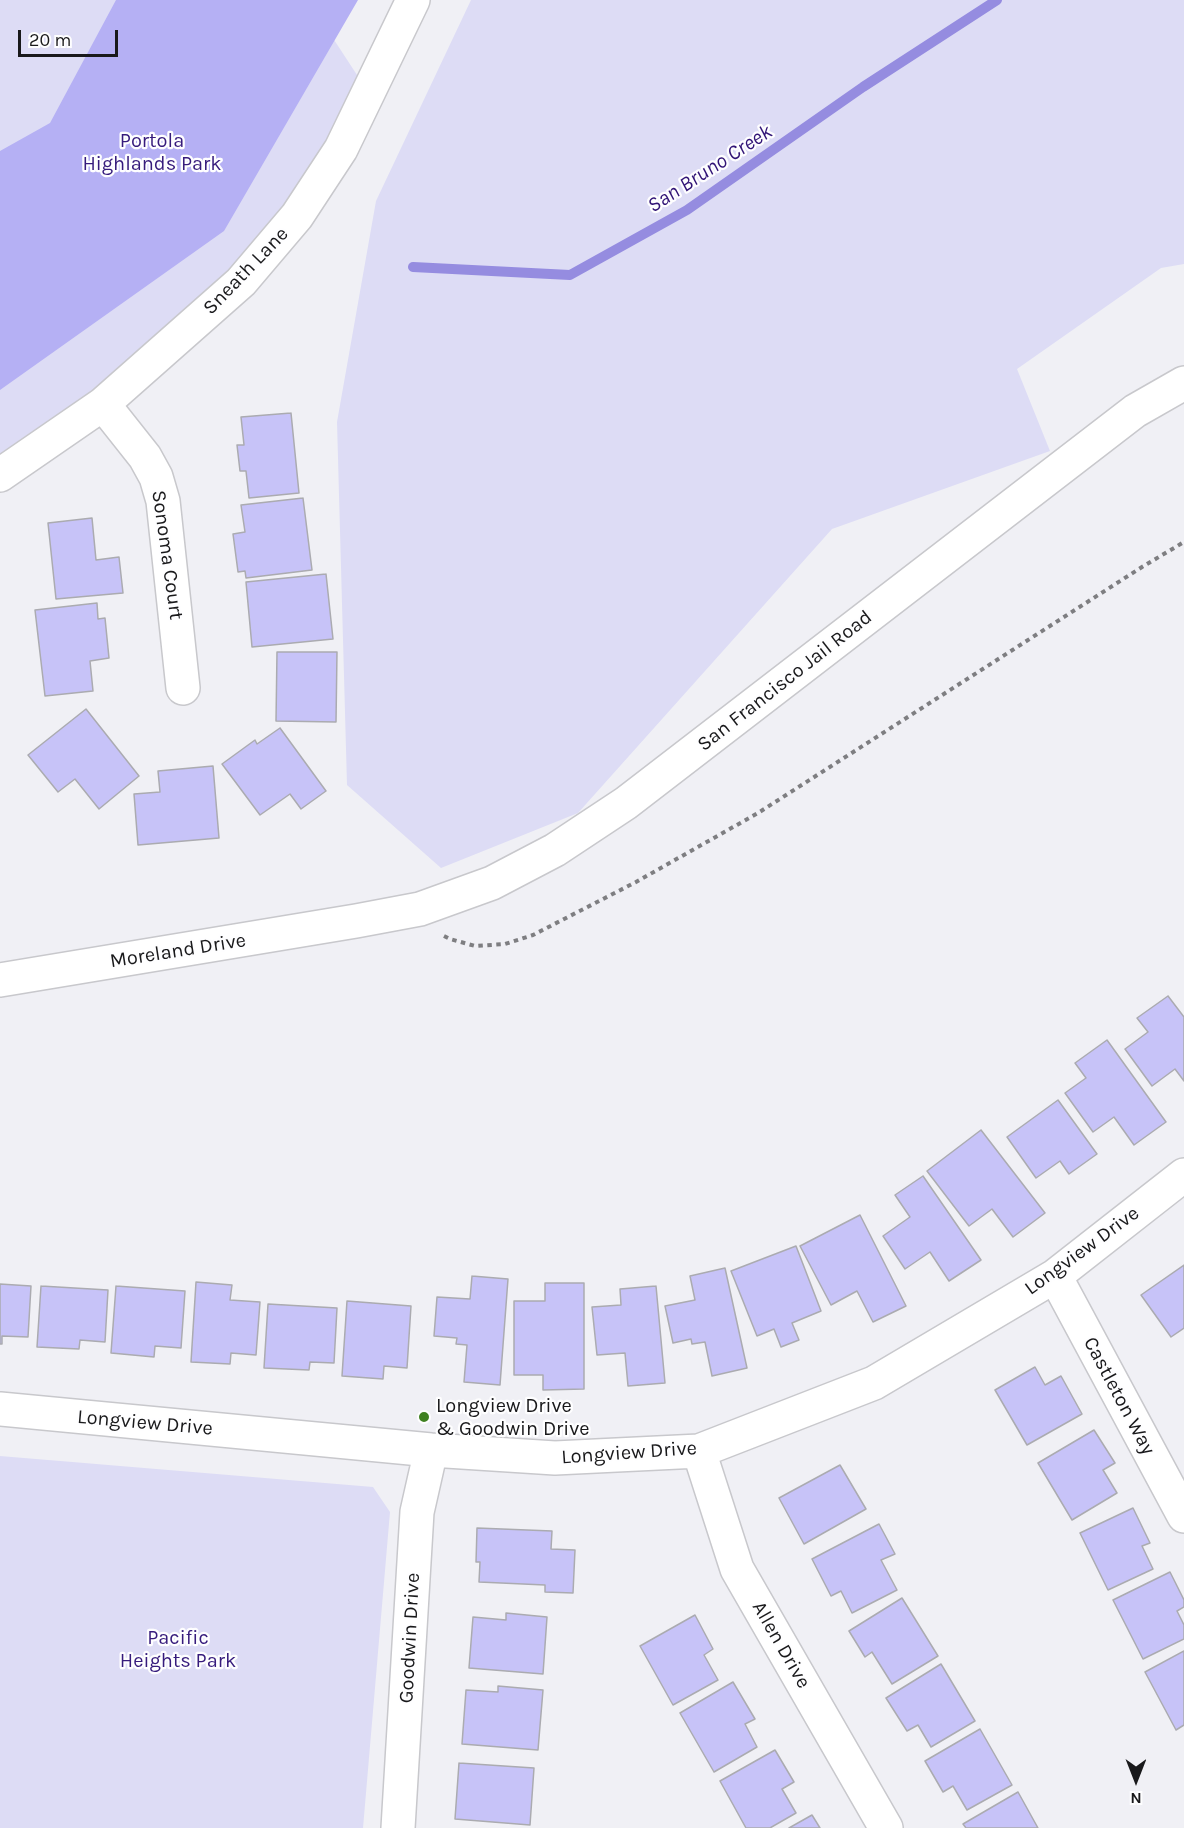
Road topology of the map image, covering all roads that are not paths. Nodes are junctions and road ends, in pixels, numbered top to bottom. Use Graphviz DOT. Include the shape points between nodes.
graph roads {
  1 [pos="412,0"];
  2 [pos="1184,383"];
  3 [pos="103,404"];
  4 [pos="0,475"];
  5 [pos="183,688"];
  6 [pos="356,921"];
  7 [pos="0,980"];
  8 [pos="1184,1175"];
  9 [pos="1055,1276"];
  10 [pos="0,1409"];
  11 [pos="431,1450"];
  12 [pos="699,1451"];
  13 [pos="1184,1516"];
  14 [pos="398,1828"];
  15 [pos="886,1828"];
  1 -- 3 [label="street, Sneath Lane" via="341,149 297,216 241,282"];
  2 -- 6 [label="street, San Francisco Jail Road" via="1135,411 626,803 555,850 492,883 420,909"];
  3 -- 4 [label="street, Sneath Lane"];
  3 -- 5 [label="street, Sonoma Court" via="145,457 163,501"];
  6 -- 7 [label="street, Moreland Drive"];
  8 -- 9 [label="street, Longview Drive"];
  9 -- 12 [label="street, Longview Drive" via="874,1383"];
  9 -- 13 [label="street, Castleton Way"];
  10 -- 11 [label="street, Longview Drive"];
  11 -- 12 [label="street, Longview Drive" via="555,1458"];
  11 -- 14 [label="street, Goodwin Drive" via="417,1512"];
  12 -- 15 [label="street, Allen Drive" via="737,1569"];
}
